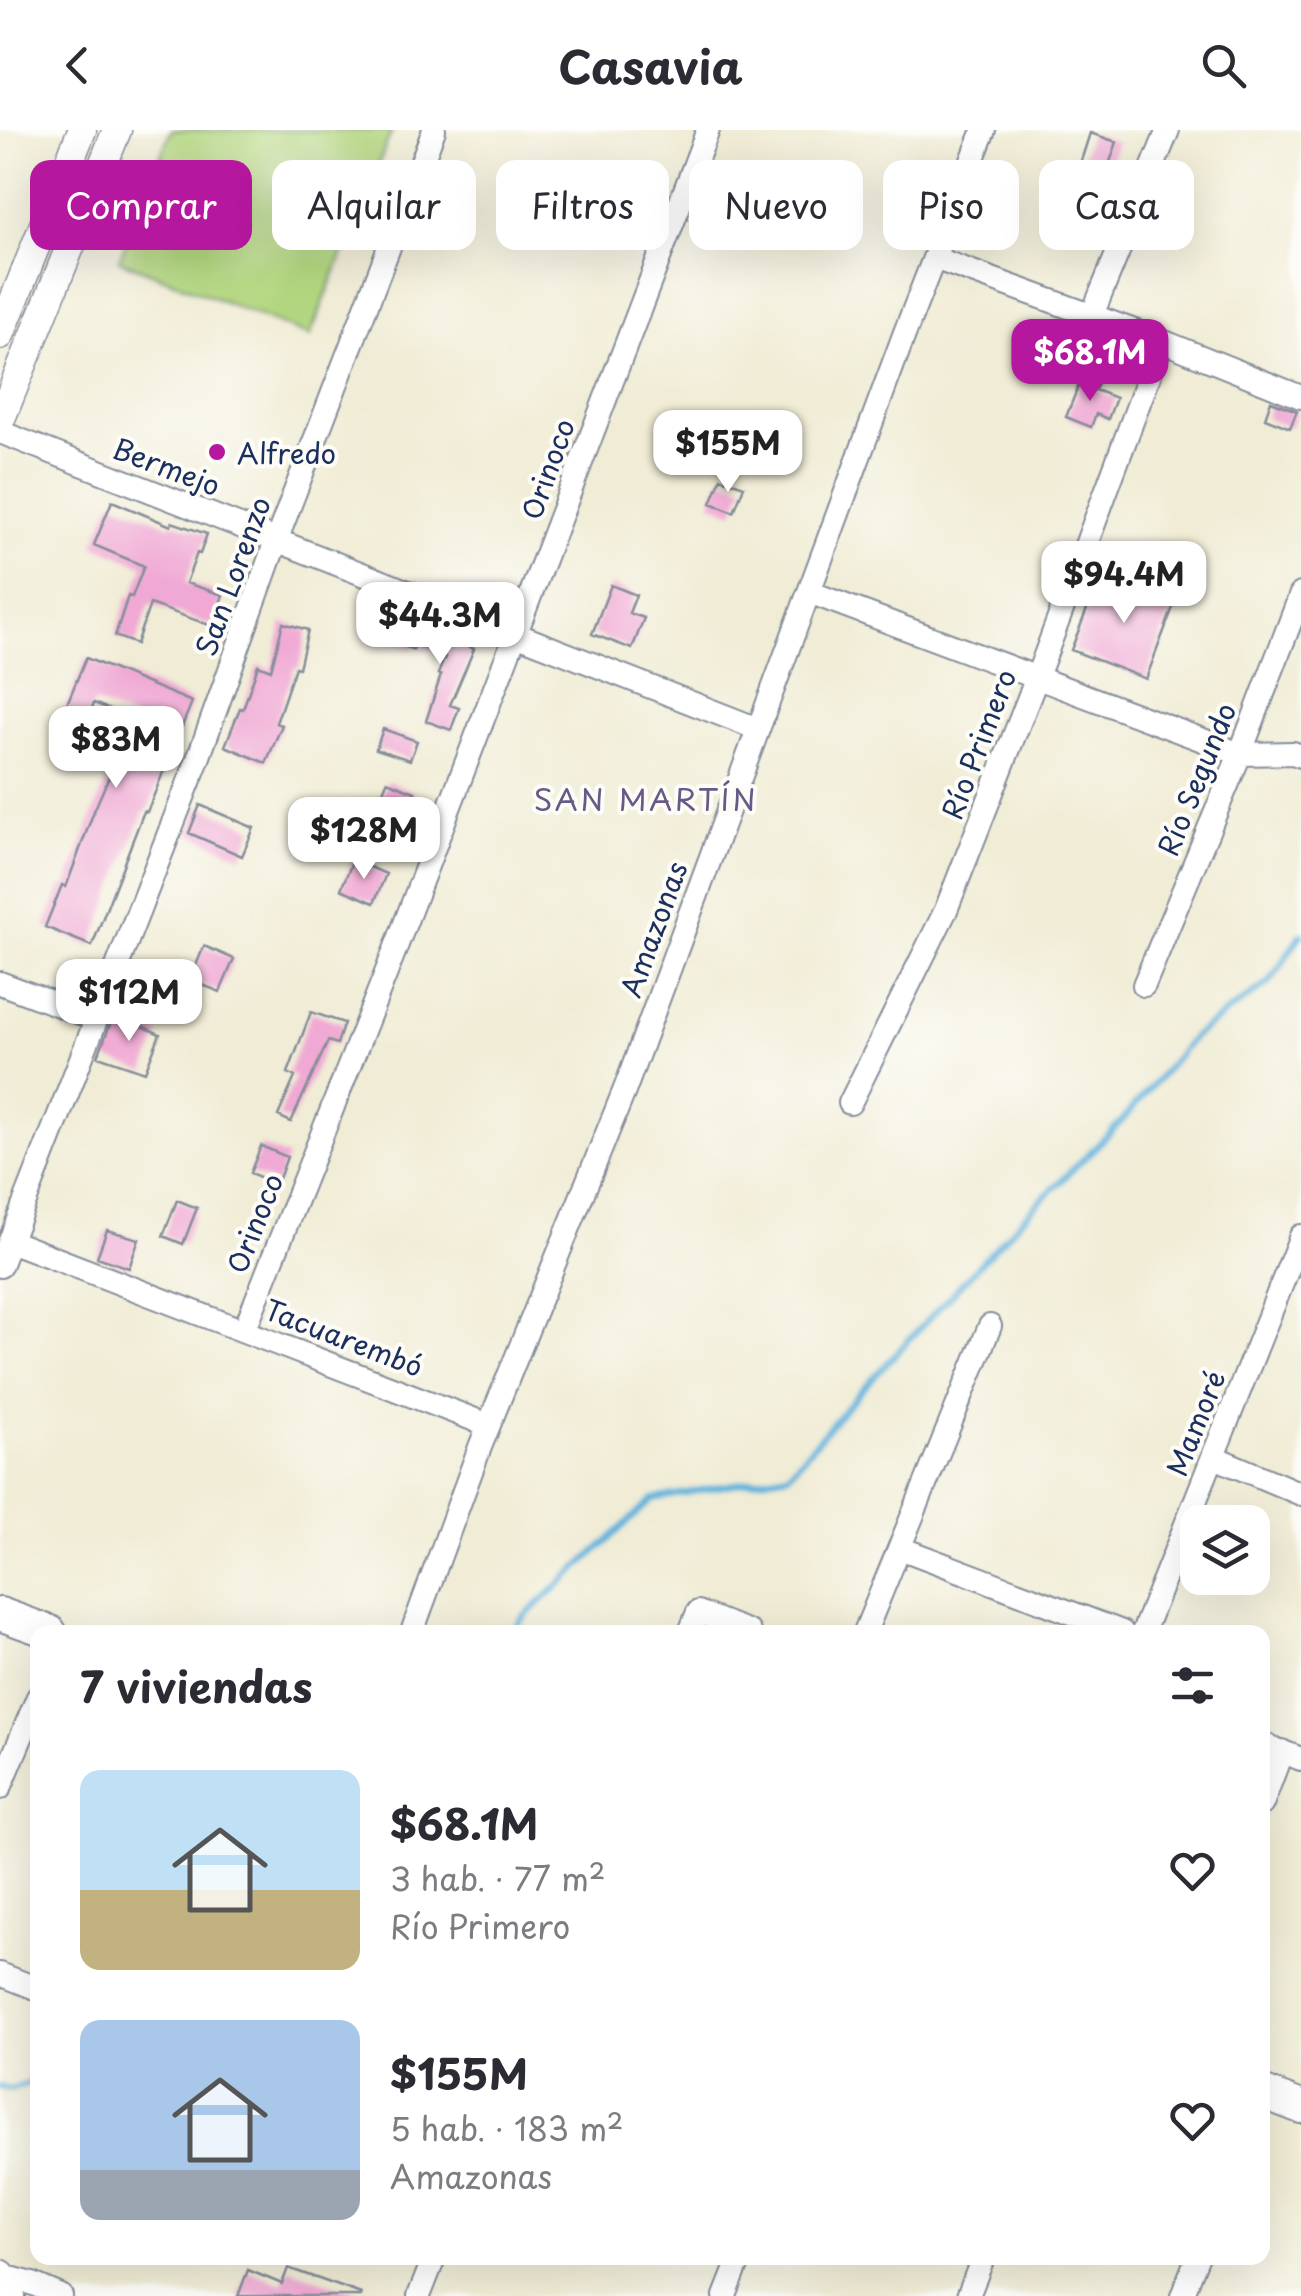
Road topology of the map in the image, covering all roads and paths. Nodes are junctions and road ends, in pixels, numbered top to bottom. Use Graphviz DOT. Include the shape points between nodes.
graph roads {
  1 [pos="82,130"];
  2 [pos="117,130"];
  3 [pos="434,130"];
  4 [pos="708,130"];
  5 [pos="984,130"];
  6 [pos="1168,130"];
  7 [pos="934,258"];
  8 [pos="1092,316"];
  9 [pos="0,335"];
  10 [pos="1162,341"];
  11 [pos="1299,389"];
  12 [pos="6,393"];
  13 [pos="0,422"];
  14 [pos="0,432"];
  15 [pos="276,541"];
  16 [pos="809,592"];
  17 [pos="1301,594"];
  18 [pos="517,635"];
  19 [pos="1036,677"];
  20 [pos="758,730"];
  21 [pos="1240,754"];
  22 [pos="1301,756"];
  23 [pos="0,983"];
  24 [pos="1144,985"];
  25 [pos="96,1020"];
  26 [pos="850,1103"];
  27 [pos="1301,1236"];
  28 [pos="10,1240"];
  29 [pos="0,1266"];
  30 [pos="990,1326"];
  31 [pos="244,1331"];
  32 [pos="488,1425"];
  33 [pos="1214,1457"];
  34 [pos="1301,1494"];
  35 [pos="900,1548"];
  36 [pos="0,1614"];
  37 [pos="31,1625"];
  38 [pos="415,1625"];
  39 [pos="693,1625"];
  40 [pos="731,1625"];
  41 [pos="868,1625"];
  42 [pos="1104,1625"];
  43 [pos="1146,1625"];
  44 [pos="30,1716"];
  45 [pos="1282,1751"];
  46 [pos="1270,1783"];
  47 [pos="0,1788"];
  48 [pos="0,1974"];
  49 [pos="30,1986"];
  50 [pos="1270,2095"];
  51 [pos="1301,2107"];
  52 [pos="431,2265"];
  53 [pos="737,2265"];
  54 [pos="982,2265"];
  55 [pos="1194,2265"];
  56 [pos="0,2275"];
  57 [pos="976,2294"];
  58 [pos="9,2296"];
  59 [pos="61,2296"];
  60 [pos="420,2296"];
  61 [pos="725,2296"];
  62 [pos="1182,2296"];
  1 -- 9 [label="street"];
  2 -- 12 [label="street"];
  3 -- 15 [label="street, San Lorenzo"];
  4 -- 18 [label="street, Orinoco"];
  5 -- 7 [label="street, Amazonas"];
  6 -- 8 [label="street"];
  7 -- 8 [label="street"];
  7 -- 16 [label="street, Amazonas"];
  8 -- 10 [label="street"];
  10 -- 11 [label="street"];
  10 -- 19 [label="street, Río Primero"];
  12 -- 13 [label="street"];
  14 -- 15 [label="street, Bermejo"];
  15 -- 18 [label="street, Bermejo"];
  15 -- 25 [label="street, San Lorenzo"];
  16 -- 19 [label="street"];
  16 -- 20 [label="street, Amazonas"];
  17 -- 21 [label="street, Río Segundo"];
  18 -- 20 [label="street, Bermejo"];
  18 -- 31 [label="street, Orinoco"];
  19 -- 21 [label="street"];
  19 -- 26 [label="street, Río Primero" via="946,910"];
  20 -- 32 [label="street, Amazonas" via="625,1090"];
  21 -- 22 [label="street"];
  21 -- 24 [label="street, Río Segundo"];
  23 -- 25 [label="street"];
  25 -- 28 [label="street, San Lorenzo"];
  27 -- 33 [label="street, Mamoré"];
  28 -- 29 [label="street, San Lorenzo"];
  28 -- 31 [label="street, Tacuarembó"];
  30 -- 35 [label="street"];
  31 -- 32 [label="street, Tacuarembó"];
  32 -- 38 [label="street, Amazonas"];
  33 -- 34 [label="street"];
  33 -- 43 [label="street, Mamoré"];
  35 -- 41 [label="street"];
  35 -- 42 [label="street"];
  36 -- 37 [label="main road"];
  39 -- 40 [label="street" via="698,1612"];
  44 -- 47 [label="street"];
  45 -- 46 [label="street"];
  48 -- 49 [label="street"];
  50 -- 51 [label="main road"];
  52 -- 60 [label="street"];
  53 -- 61 [label="street"];
  54 -- 57 [label="street"];
  55 -- 62 [label="street"];
  56 -- 58 [label="main road"];
  56 -- 59 [label="street"];
}
